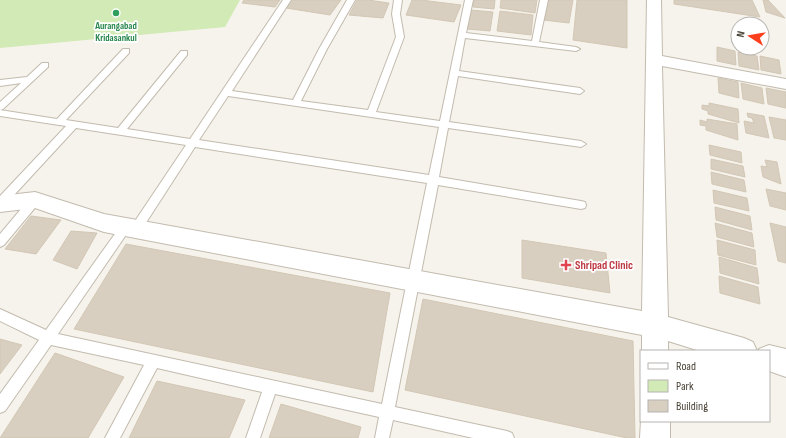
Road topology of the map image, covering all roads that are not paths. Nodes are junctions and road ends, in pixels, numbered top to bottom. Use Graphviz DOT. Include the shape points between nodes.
graph roads {
  1 [pos="286,0"];
  2 [pos="351,0"];
  3 [pos="398,0"];
  4 [pos="469,0"];
  5 [pos="544,0"];
  6 [pos="654,0"];
  7 [pos="462,35"];
  8 [pos="535,44"];
  9 [pos="576,49"];
  10 [pos="126,51"];
  11 [pos="184,53"];
  12 [pos="654,59"];
  13 [pos="45,65"];
  14 [pos="454,73"];
  15 [pos="30,79"];
  16 [pos="0,83"];
  17 [pos="786,84"];
  18 [pos="580,91"];
  19 [pos="226,93"];
  20 [pos="296,103"];
  21 [pos="0,107"];
  22 [pos="0,113"];
  23 [pos="370,114"];
  24 [pos="59,122"];
  25 [pos="74,124"];
  26 [pos="444,125"];
  27 [pos="120,132"];
  28 [pos="193,143"];
  29 [pos="581,144"];
  30 [pos="433,180"];
  31 [pos="35,200"];
  32 [pos="0,204"];
  33 [pos="581,205"];
  34 [pos="131,228"];
  35 [pos="0,242"];
  36 [pos="414,280"];
  37 [pos="0,315"];
  38 [pos="654,325"];
  39 [pos="48,338"];
  40 [pos="655,350"];
  41 [pos="741,350"];
  42 [pos="770,358"];
  43 [pos="154,361"];
  44 [pos="786,363"];
  45 [pos="272,387"];
  46 [pos="0,406"];
  47 [pos="387,412"];
  48 [pos="655,422"];
  49 [pos="112,438"];
  50 [pos="253,438"];
  51 [pos="382,438"];
  52 [pos="507,438"];
  53 [pos="656,438"];
  1 -- 19 [label="lane"];
  2 -- 20 [label="lane"];
  3 -- 23 [label="lane" via="396,14 400,37"];
  4 -- 7 [label="lane"];
  5 -- 8 [label="lane"];
  6 -- 12 [label="street"];
  7 -- 8 [label="lane"];
  7 -- 14 [label="lane"];
  8 -- 9 [label="lane"];
  10 -- 24 [label="lane"];
  11 -- 27 [label="lane"];
  12 -- 17 [label="street"];
  12 -- 38 [label="street"];
  13 -- 15 [label="lane"];
  14 -- 18 [label="lane"];
  14 -- 26 [label="lane"];
  15 -- 16 [label="lane"];
  15 -- 21 [label="lane"];
  19 -- 20 [label="lane"];
  19 -- 28 [label="lane"];
  20 -- 23 [label="lane"];
  22 -- 24 [label="lane"];
  23 -- 26 [label="lane"];
  24 -- 25 [label="lane"];
  25 -- 27 [label="lane"];
  25 -- 32 [label="lane"];
  26 -- 29 [label="lane"];
  26 -- 30 [label="lane"];
  27 -- 28 [label="lane"];
  28 -- 30 [label="lane"];
  28 -- 34 [label="lane"];
  30 -- 33 [label="lane"];
  30 -- 36 [label="lane"];
  31 -- 32 [label="street"];
  31 -- 34 [label="street" via="104,223"];
  31 -- 35 [label="lane"];
  34 -- 36 [label="street"];
  34 -- 39 [label="lane"];
  36 -- 38 [label="street"];
  36 -- 47 [label="lane"];
  37 -- 39 [label="lane"];
  38 -- 40 [label="street"];
  38 -- 41 [label="street"];
  39 -- 43 [label="lane"];
  39 -- 46 [label="lane"];
  42 -- 44 [label="street"];
  43 -- 45 [label="lane"];
  43 -- 49 [label="lane"];
  45 -- 47 [label="lane"];
  45 -- 50 [label="lane"];
  47 -- 51 [label="lane"];
  47 -- 52 [label="lane"];
  48 -- 53 [label="street"];
}
